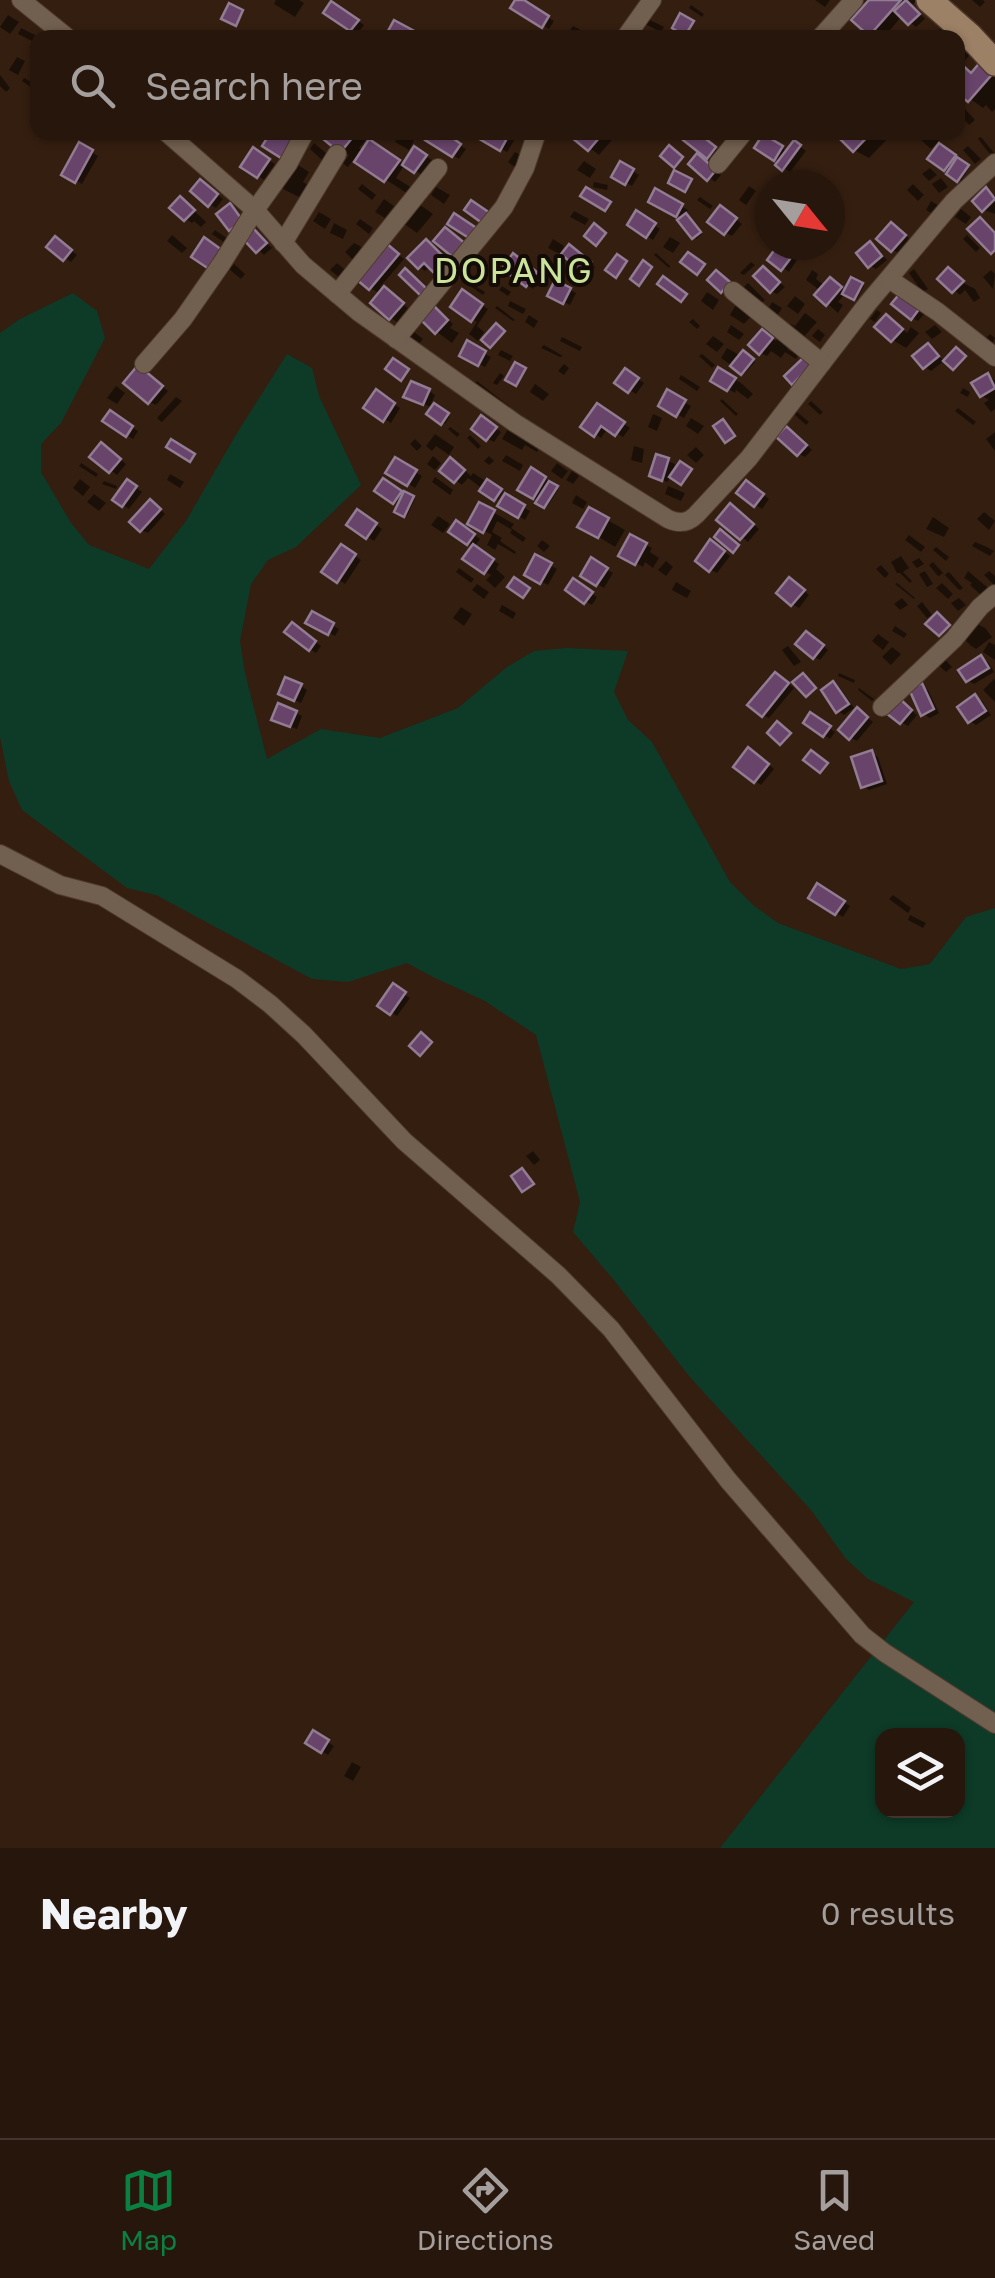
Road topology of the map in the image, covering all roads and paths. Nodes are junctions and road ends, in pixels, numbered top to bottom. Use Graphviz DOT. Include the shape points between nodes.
graph roads {
  1 [pos="20,0"];
  2 [pos="652,0"];
  3 [pos="854,0"];
  4 [pos="930,0"];
  5 [pos="59,30"];
  6 [pos="631,30"];
  7 [pos="827,30"];
  8 [pos="963,30"];
  9 [pos="965,32"];
  10 [pos="995,63"];
  11 [pos="175,140"];
  12 [pos="301,140"];
  13 [pos="535,140"];
  14 [pos="738,140"];
  15 [pos="337,154"];
  16 [pos="995,163"];
  17 [pos="718,164"];
  18 [pos="438,168"];
  19 [pos="255,210"];
  20 [pos="282,243"];
  21 [pos="890,279"];
  22 [pos="733,291"];
  23 [pos="337,294"];
  24 [pos="396,339"];
  25 [pos="995,357"];
  26 [pos="822,363"];
  27 [pos="144,364"];
  28 [pos="995,594"];
  29 [pos="882,707"];
  30 [pos="0,854"];
  31 [pos="995,1724"];
  1 -- 5 [label="street"];
  2 -- 6 [label="street"];
  3 -- 7 [label="street"];
  4 -- 8 [label="street"];
  9 -- 10 [label="street"];
  11 -- 19 [label="street"];
  12 -- 19 [label="street"];
  13 -- 24 [label="street" via="504,206"];
  14 -- 17 [label="street"];
  15 -- 20 [label="street"];
  16 -- 21 [label="street"];
  18 -- 23 [label="street"];
  19 -- 20 [label="street"];
  19 -- 27 [label="street" via="183,319"];
  20 -- 23 [label="street"];
  21 -- 25 [label="street"];
  21 -- 26 [label="street"];
  22 -- 26 [label="street"];
  23 -- 24 [label="street"];
  24 -- 26 [label="street" via="516,423 680,522 696,515 749,458"];
  28 -- 29 [label="street"];
  30 -- 31 [label="street" via="60,886 102,896 270,1004 404,1142 612,1330 728,1480 862,1635"];
}
